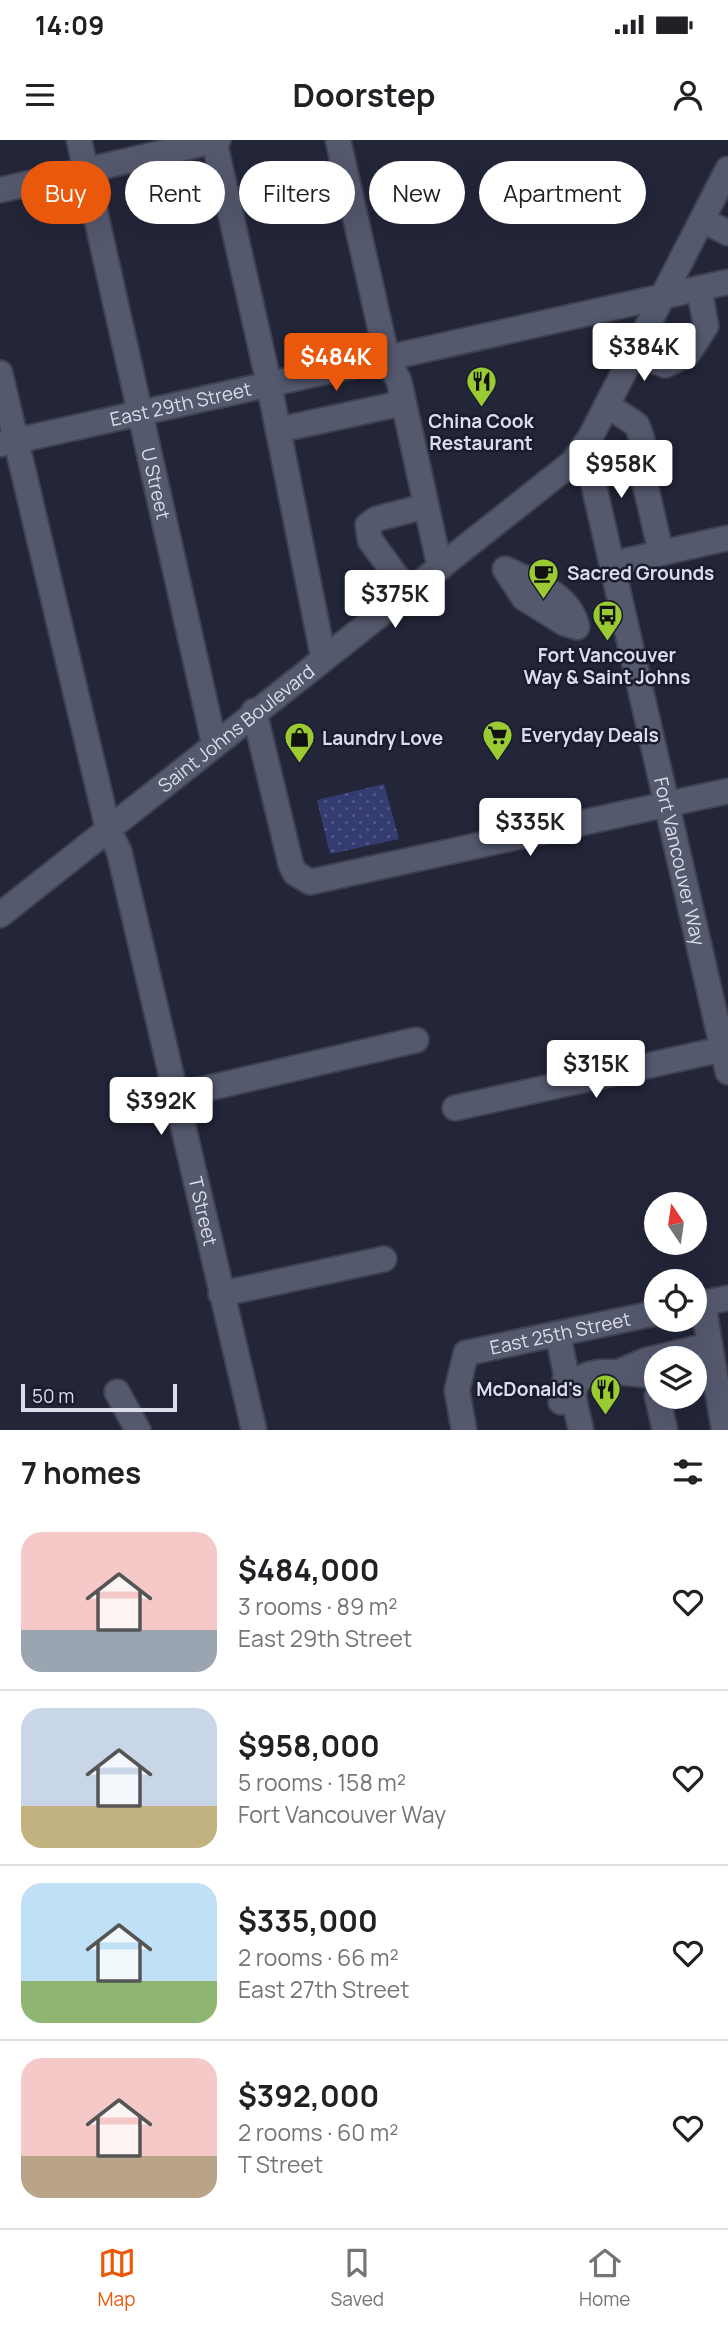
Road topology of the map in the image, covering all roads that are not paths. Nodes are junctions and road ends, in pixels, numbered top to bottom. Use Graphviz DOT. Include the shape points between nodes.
graph roads {
  1 [pos="79,140"];
  2 [pos="215,140"];
  3 [pos="338,140"];
  4 [pos="84,161"];
  5 [pos="111,164"];
  6 [pos="728,169"];
  7 [pos="21,185"];
  8 [pos="0,190"];
  9 [pos="702,220"];
  10 [pos="98,224"];
  11 [pos="728,233"];
  12 [pos="728,282"];
  13 [pos="699,288"];
  14 [pos="663,296"];
  15 [pos="634,353"];
  16 [pos="387,358"];
  17 [pos="0,373"];
  18 [pos="269,384"];
  19 [pos="403,403"];
  20 [pos="607,405"];
  21 [pos="140,413"];
  22 [pos="278,430"];
  23 [pos="8,443"];
  24 [pos="585,447"];
  25 [pos="426,506"];
  26 [pos="728,538"];
  27 [pos="661,553"];
  28 [pos="612,564"];
  29 [pos="440,568"];
  30 [pos="408,592"];
  31 [pos="323,656"];
  32 [pos="254,711"];
  33 [pos="214,743"];
  34 [pos="728,790"];
  35 [pos="667,804"];
  36 [pos="108,829"];
  37 [pos="0,915"];
  38 [pos="416,1040"];
  39 [pos="726,1056"];
  40 [pos="175,1096"];
  41 [pos="455,1108"];
  42 [pos="384,1259"];
  43 [pos="221,1294"];
  44 [pos="728,1298"];
  45 [pos="707,1302"];
  46 [pos="644,1316"];
  47 [pos="706,1332"];
  48 [pos="558,1334"];
  49 [pos="712,1360"];
  50 [pos="619,1372"];
  51 [pos="644,1375"];
  52 [pos="117,1392"];
  53 [pos="660,1409"];
  54 [pos="248,1428"];
  55 [pos="138,1430"];
  56 [pos="464,1430"];
  57 [pos="566,1430"];
  58 [pos="581,1430"];
  59 [pos="665,1430"];
  60 [pos="724,1430"];
  1 -- 4 [label="street, U Street"];
  2 -- 5 [label="street"];
  2 -- 18 [label="street"];
  3 -- 16 [label="street"];
  6 -- 9 [label="street, Saint Johns Boulevard"];
  7 -- 8 [label="street"];
  9 -- 11 [label="street"];
  9 -- 14 [label="street, Saint Johns Boulevard"];
  10 -- 21 [label="street, U Street"];
  12 -- 13 [label="street, East 29th Street"];
  13 -- 14 [label="street, East 29th Street"];
  13 -- 15 [label="street" via="706,326 687,355 665,365"];
  14 -- 15 [label="street, Saint Johns Boulevard"];
  14 -- 16 [label="street, East 29th Street"];
  15 -- 20 [label="street, Saint Johns Boulevard"];
  16 -- 18 [label="street, East 29th Street"];
  16 -- 19 [label="street"];
  17 -- 23 [label="street, T Street"];
  18 -- 21 [label="street, East 29th Street"];
  18 -- 22 [label="street"];
  19 -- 22 [label="street"];
  19 -- 25 [label="street"];
  20 -- 24 [label="street, Saint Johns Boulevard"];
  20 -- 27 [label="street" via="637,425 642,439 641,466"];
  21 -- 23 [label="street, East 29th Street"];
  21 -- 33 [label="street, U Street"];
  22 -- 31 [label="street"];
  23 -- 36 [label="street, T Street"];
  24 -- 28 [label="street, Fort Vancouver Way"];
  24 -- 29 [label="street, Saint Johns Boulevard" via="552,481"];
  25 -- 29 [label="street"];
  25 -- 30 [label="street" via="368,525 370,540"];
  26 -- 27 [label="street"];
  27 -- 28 [label="street"];
  28 -- 35 [label="street, Fort Vancouver Way"];
  29 -- 30 [label="street, Saint Johns Boulevard"];
  30 -- 31 [label="street, Saint Johns Boulevard"];
  31 -- 32 [label="street, Saint Johns Boulevard"];
  32 -- 33 [label="street, Saint Johns Boulevard"];
  32 -- 35 [label="street" via="291,864 301,878 323,881"];
  33 -- 36 [label="street, Saint Johns Boulevard"];
  34 -- 35 [label="street"];
  35 -- 39 [label="street, Fort Vancouver Way"];
  36 -- 37 [label="street, Saint Johns Boulevard"];
  36 -- 40 [label="street, T Street" via="119,851"];
  38 -- 40 [label="street"];
  39 -- 41 [label="street"];
  40 -- 43 [label="street, T Street"];
  42 -- 43 [label="street"];
  43 -- 54 [label="street, T Street"];
  44 -- 45 [label="street"];
  46 -- 48 [label="street, East 25th Street"];
  47 -- 49 [label="street"];
  48 -- 56 [label="street, East 25th Street" via="466,1353 457,1390"];
  48 -- 57 [label="street" via="566,1374 561,1408"];
  49 -- 50 [label="street" via="647,1360"];
  49 -- 60 [label="street"];
  50 -- 51 [label="street"];
  50 -- 58 [label="street" via="589,1374 575,1388"];
  52 -- 55 [label="street"];
  53 -- 59 [label="street"];
}
